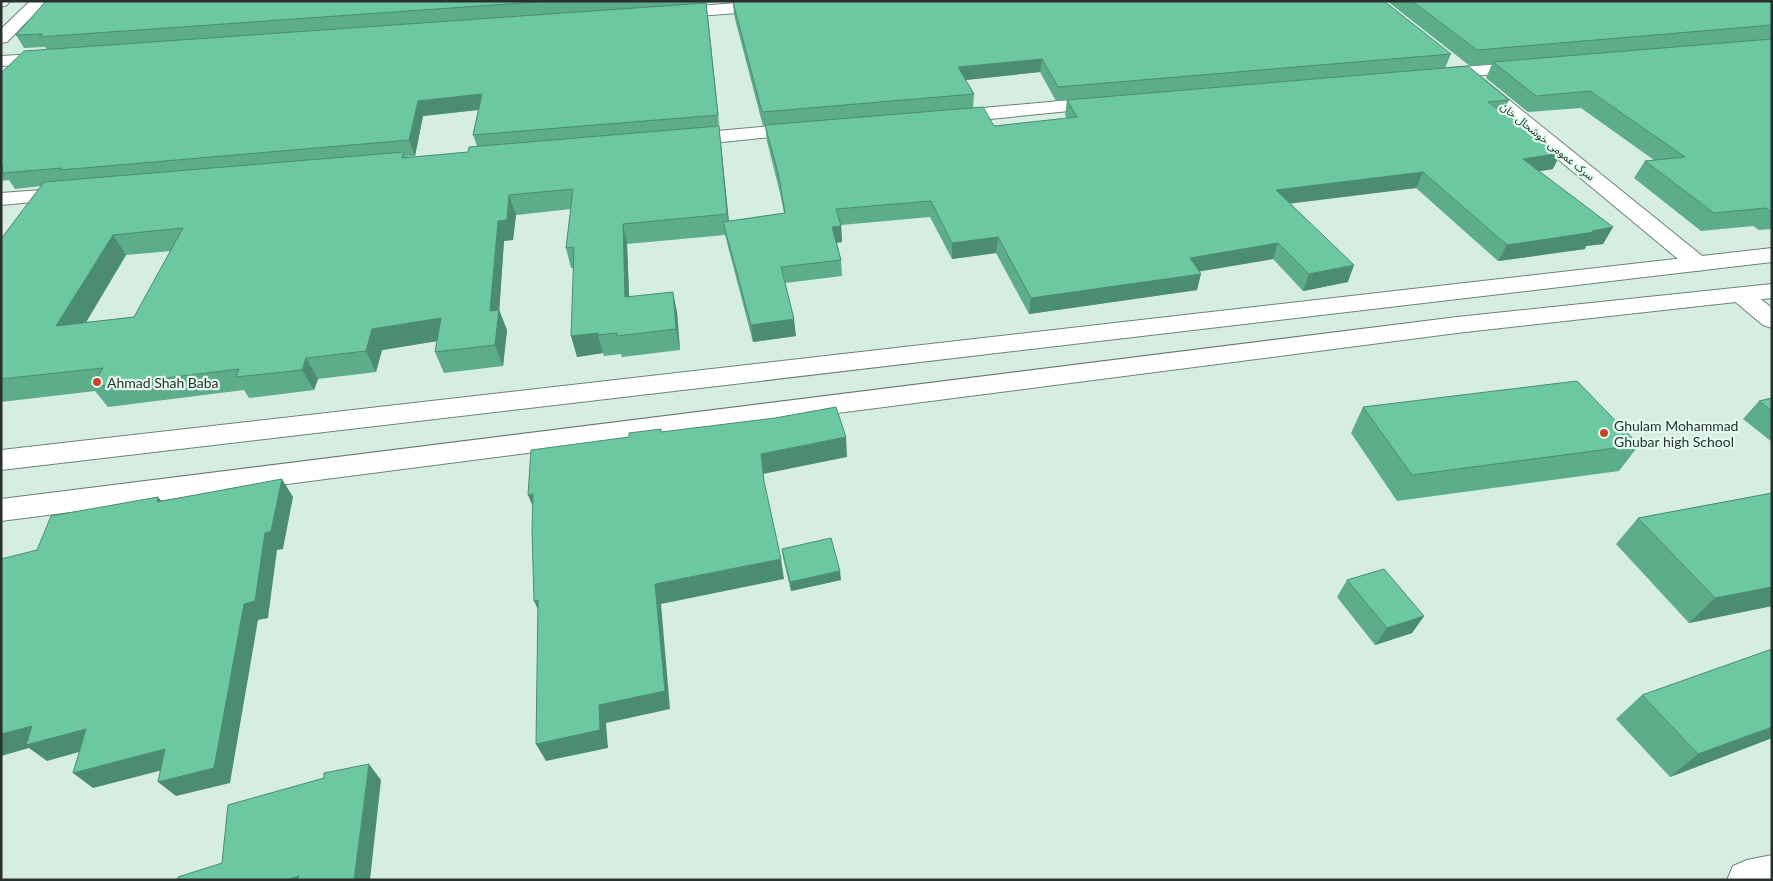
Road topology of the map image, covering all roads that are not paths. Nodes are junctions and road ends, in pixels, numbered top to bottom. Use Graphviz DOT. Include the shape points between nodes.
graph roads {
  1 [pos="39,1"];
  2 [pos="832,1"];
  3 [pos="654,14"];
  4 [pos="1,38"];
  5 [pos="1441,54"];
  6 [pos="70,56"];
  7 [pos="1,61"];
  8 [pos="1543,65"];
  9 [pos="1464,72"];
  10 [pos="1424,75"];
  11 [pos="1126,101"];
  12 [pos="927,119"];
  13 [pos="817,128"];
  14 [pos="668,141"];
  15 [pos="91,192"];
  16 [pos="1,200"];
  17 [pos="1772,255"];
  18 [pos="1698,264"];
  19 [pos="1772,291"];
  20 [pos="1430,294"];
  21 [pos="1741,295"];
  22 [pos="1772,320"];
  23 [pos="1457,325"];
  24 [pos="1,460"];
  25 [pos="1,510"];
  26 [pos="1772,875"];
  27 [pos="1746,880"];
  1 -- 4 [label="street"];
  2 -- 3 [label="street"];
  5 -- 9 [label="street, سرک عمومی خوشحال خان"];
  6 -- 7 [label="street"];
  8 -- 9 [label="street"];
  9 -- 10 [label="street"];
  9 -- 18 [label="street, سرک عمومی خوشحال خان"];
  11 -- 12 [label="street"];
  13 -- 14 [label="street"];
  15 -- 16 [label="street"];
  17 -- 18 [label="street"];
  18 -- 20 [label="street"];
  19 -- 21 [label="street"];
  20 -- 23 [label="street"];
  20 -- 24 [label="street"];
  21 -- 22 [label="street"];
  21 -- 23 [label="street"];
  23 -- 25 [label="street"];
  26 -- 27 [label="street"];
}
